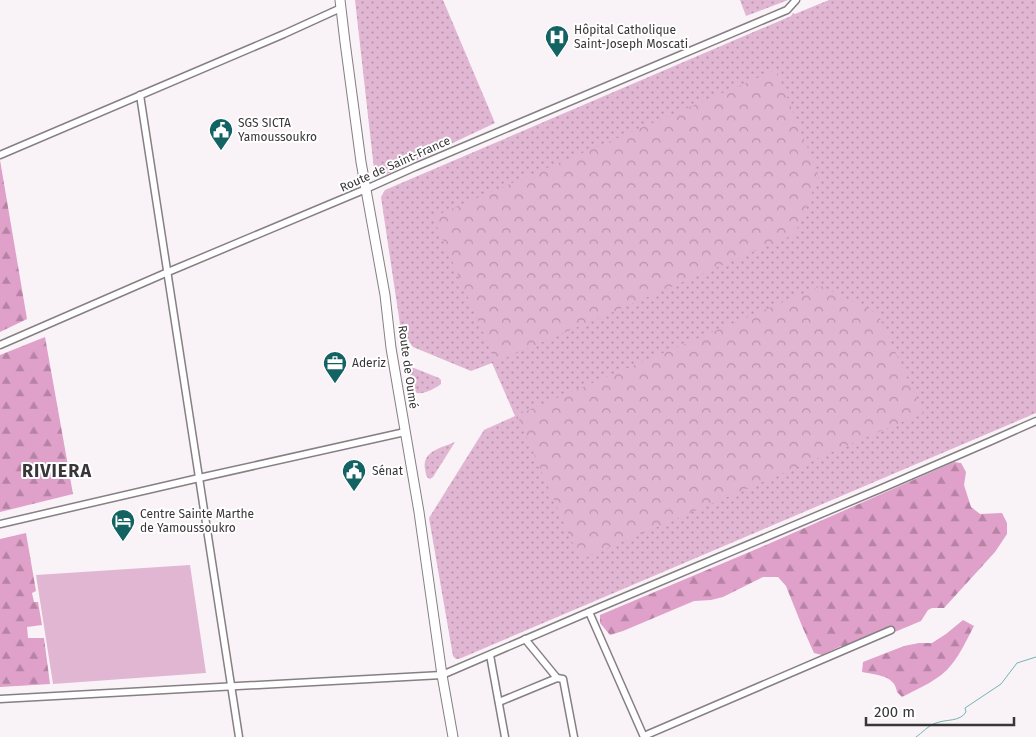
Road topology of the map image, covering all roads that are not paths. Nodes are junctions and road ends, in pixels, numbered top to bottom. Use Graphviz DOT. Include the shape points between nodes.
graph roads {
  1 [pos="796,0"];
  2 [pos="340,4"];
  3 [pos="140,96"];
  4 [pos="0,155"];
  5 [pos="366,190"];
  6 [pos="168,272"];
  7 [pos="0,345"];
  8 [pos="1036,421"];
  9 [pos="405,432"];
  10 [pos="198,478"];
  11 [pos="0,524"];
  12 [pos="589,612"];
  13 [pos="891,630"];
  14 [pos="525,640"];
  15 [pos="490,654"];
  16 [pos="442,675"];
  17 [pos="557,678"];
  18 [pos="231,686"];
  19 [pos="0,700"];
  20 [pos="499,702"];
  21 [pos="644,736"];
  22 [pos="239,737"];
  23 [pos="453,737"];
  24 [pos="505,737"];
  25 [pos="574,737"];
  1 -- 5 [label="street, Route de Saint-France" via="787,10"];
  2 -- 3 [label="street" via="287,33"];
  2 -- 5 [label="main road, Route de Oumé"];
  3 -- 4 [label="street"];
  3 -- 6 [label="street"];
  5 -- 6 [label="street, Route de Saint-France"];
  5 -- 9 [label="main road, Route de Oumé"];
  6 -- 7 [label="street, Route de Saint-France"];
  6 -- 10 [label="street"];
  8 -- 12 [label="street"];
  9 -- 10 [label="street"];
  9 -- 16 [label="main road, Route de Oumé"];
  10 -- 11 [label="street"];
  10 -- 18 [label="street"];
  12 -- 14 [label="street"];
  12 -- 21 [label="street"];
  13 -- 21 [label="street"];
  14 -- 15 [label="street"];
  14 -- 17 [label="street"];
  15 -- 16 [label="street"];
  15 -- 20 [label="street"];
  16 -- 18 [label="street"];
  16 -- 23 [label="main road, Route de Oumé"];
  17 -- 20 [label="street"];
  17 -- 25 [label="street" via="563,678"];
  18 -- 19 [label="street"];
  18 -- 22 [label="street"];
  20 -- 24 [label="street"];
}
